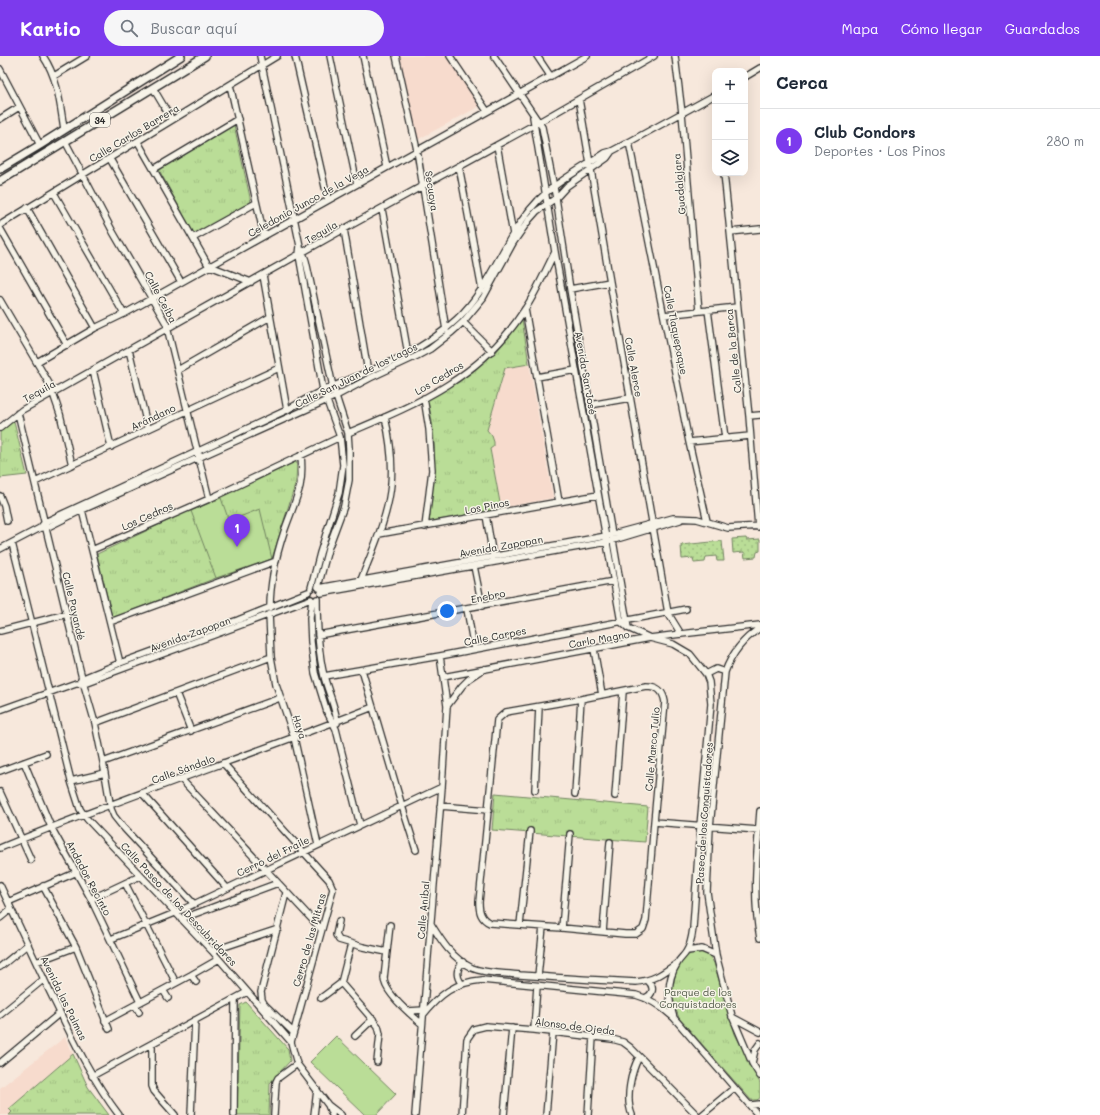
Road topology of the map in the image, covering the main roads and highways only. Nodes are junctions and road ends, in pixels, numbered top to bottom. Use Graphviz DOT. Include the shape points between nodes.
graph roads {
  1 [pos="181,56"];
  2 [pos="205,56"];
  3 [pos="0,169"];
  4 [pos="0,181"];
  1 -- 3 [label="main road, 34"];
  2 -- 4 [label="main road, 34"];
}
